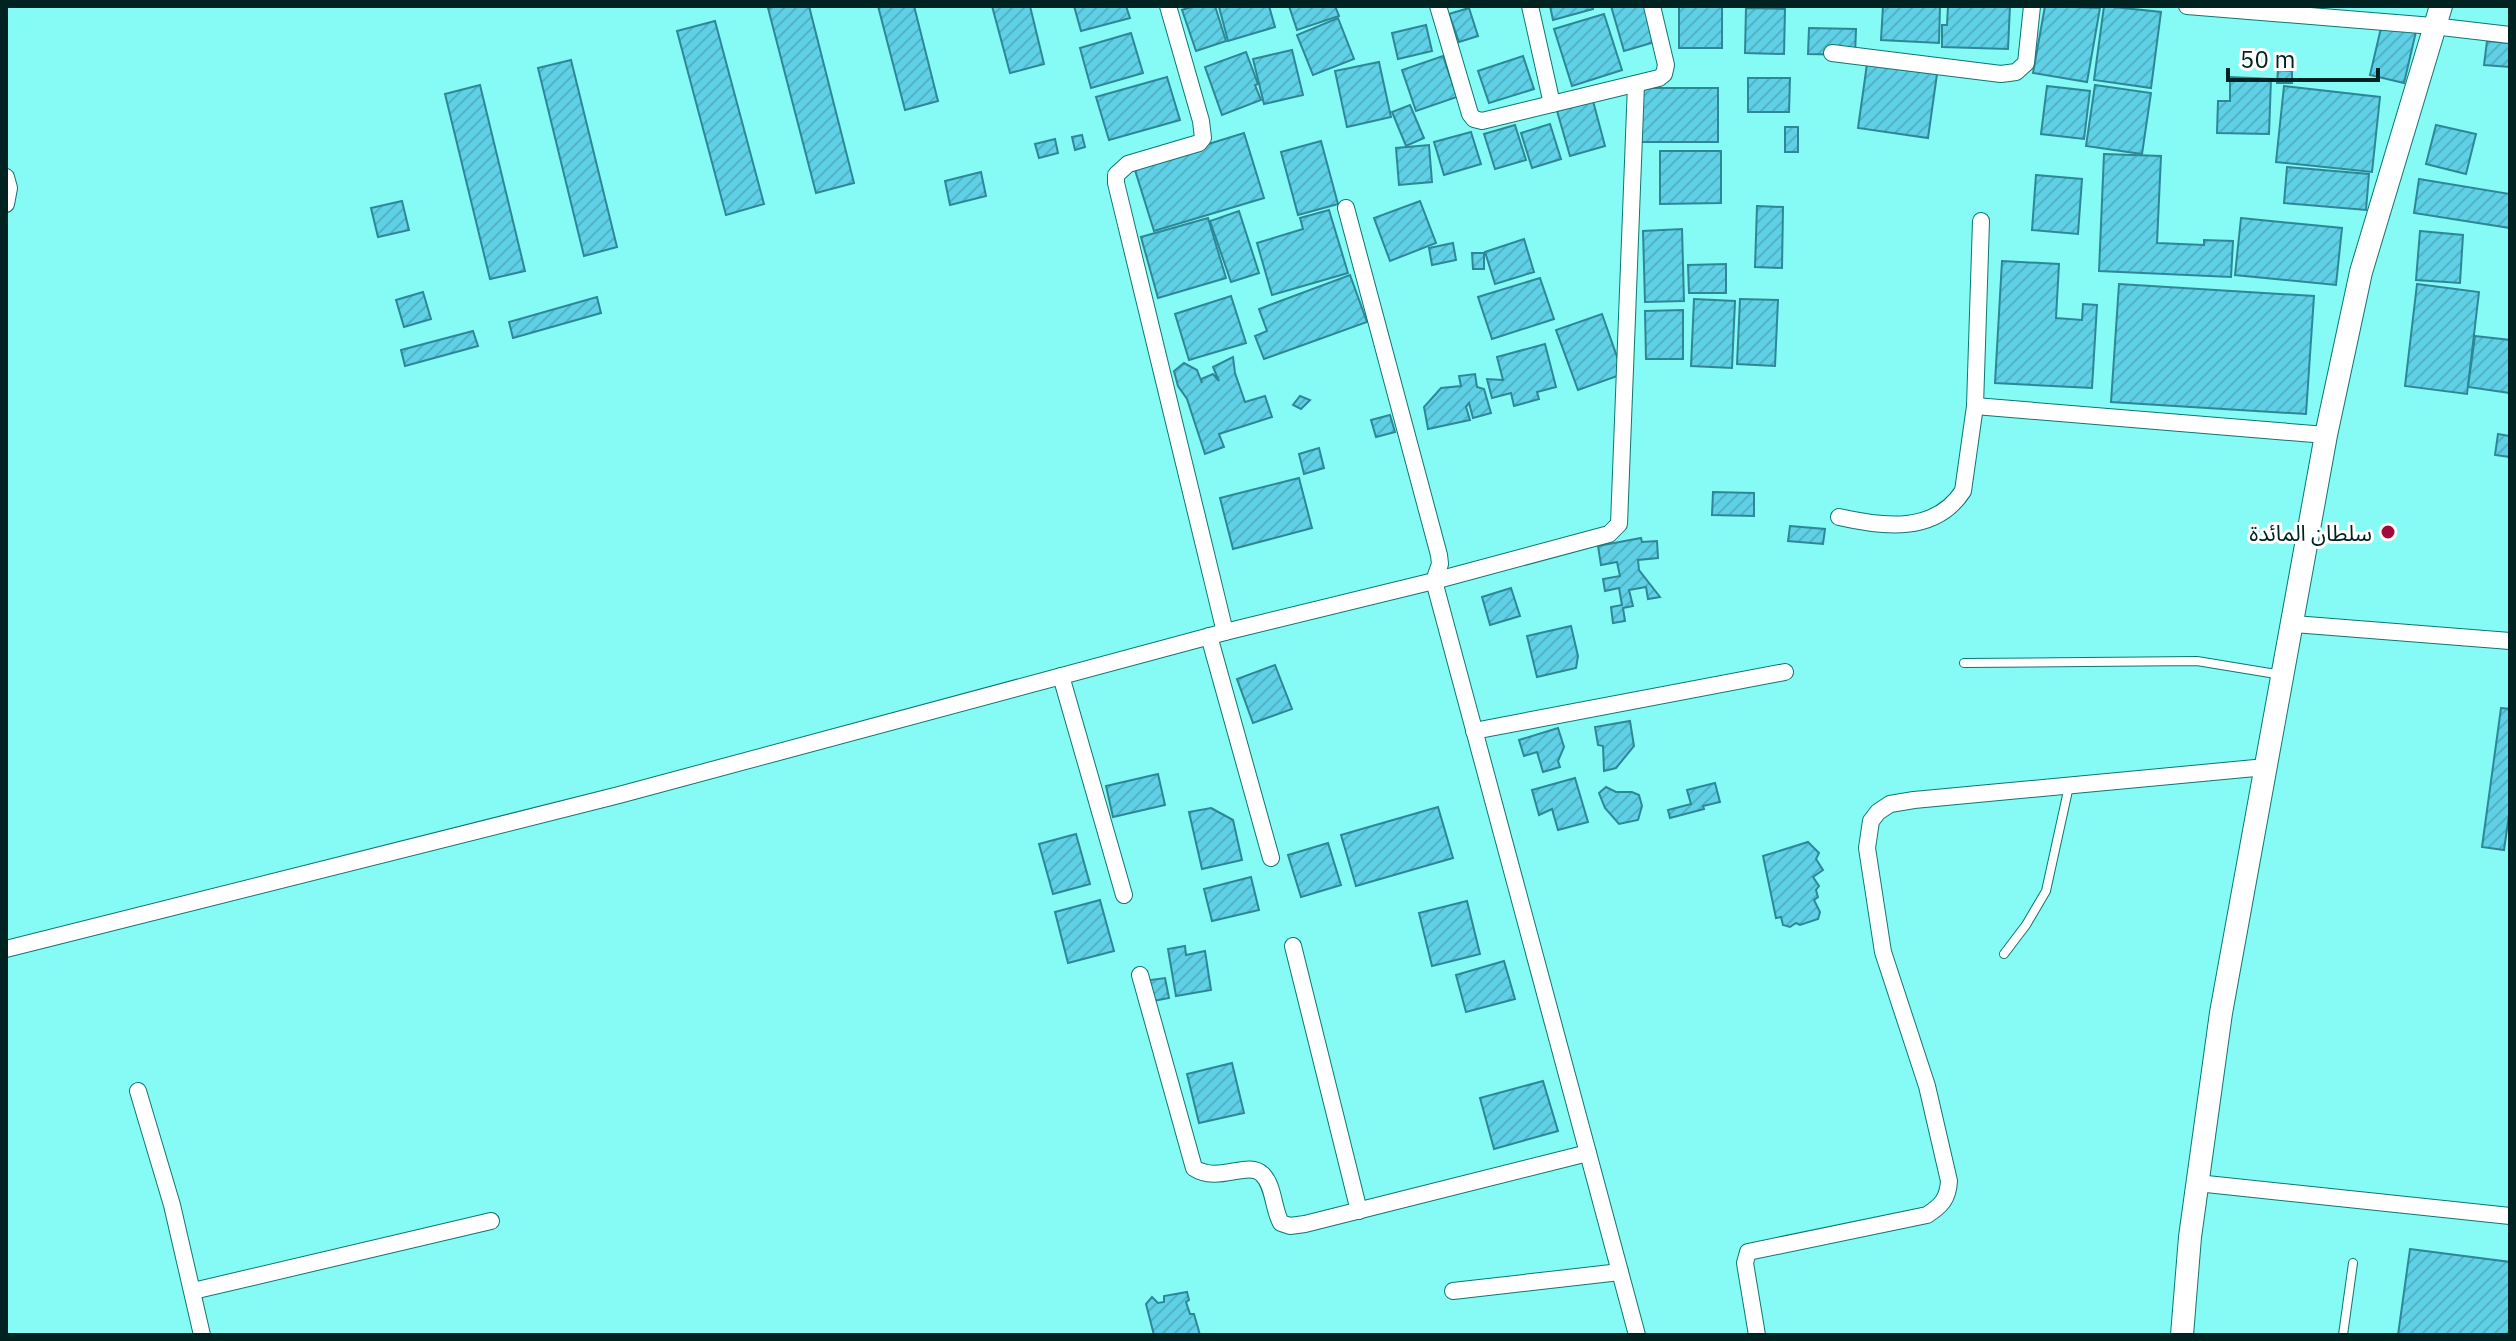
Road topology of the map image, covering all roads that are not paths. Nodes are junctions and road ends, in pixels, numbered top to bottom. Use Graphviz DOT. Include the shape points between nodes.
graph roads {
  1 [pos="1168,6"];
  2 [pos="1438,6"];
  3 [pos="1530,6"];
  4 [pos="1652,6"];
  5 [pos="2032,6"];
  6 [pos="2187,6"];
  7 [pos="2437,16"];
  8 [pos="2510,35"];
  9 [pos="1832,53"];
  10 [pos="1636,84"];
  11 [pos="1552,104"];
  12 [pos="6,177"];
  13 [pos="6,204"];
  14 [pos="1346,208"];
  15 [pos="1981,221"];
  16 [pos="1975,406"];
  17 [pos="2326,435"];
  18 [pos="1839,517"];
  19 [pos="1434,581"];
  20 [pos="2294,624"];
  21 [pos="1217,634"];
  22 [pos="2510,641"];
  23 [pos="1964,663"];
  24 [pos="1785,672"];
  25 [pos="1061,676"];
  26 [pos="2283,676"];
  27 [pos="1474,731"];
  28 [pos="2266,767"];
  29 [pos="2069,786"];
  30 [pos="1271,858"];
  31 [pos="1124,895"];
  32 [pos="1293,946"];
  33 [pos="6,949"];
  34 [pos="2004,954"];
  35 [pos="1140,975"];
  36 [pos="138,1091"];
  37 [pos="1588,1153"];
  38 [pos="2197,1183"];
  39 [pos="1359,1211"];
  40 [pos="2510,1216"];
  41 [pos="491,1221"];
  42 [pos="2353,1263"];
  43 [pos="1620,1272"];
  44 [pos="193,1291"];
  45 [pos="1453,1291"];
  46 [pos="202,1335"];
  47 [pos="1637,1335"];
  48 [pos="1757,1335"];
  49 [pos="2182,1335"];
  50 [pos="2343,1335"];
  1 -- 21 [label="street" via="1203,138 1128,164 1116,175 1116,183"];
  2 -- 11 [label="street" via="1474,119"];
  3 -- 11 [label="street"];
  4 -- 10 [label="street" via="1666,65 1659,78"];
  5 -- 9 [label="street" via="2026,63 2016,72"];
  6 -- 7 [label="street"];
  7 -- 8 [label="street"];
  7 -- 17 [label="main road" via="2361,272"];
  10 -- 11 [label="street"];
  10 -- 19 [label="street" via="1619,524 1609,534"];
  12 -- 13 [label="street"];
  14 -- 19 [label="street" via="1439,555"];
  15 -- 16 [label="street"];
  16 -- 17 [label="street"];
  16 -- 18 [label="street" via="1964,483 1942,513 1911,524"];
  17 -- 20 [label="main road"];
  19 -- 21 [label="street"];
  19 -- 27 [label="street"];
  20 -- 22 [label="street"];
  20 -- 26 [label="main road"];
  21 -- 25 [label="street"];
  21 -- 30 [label="street"];
  23 -- 26 [label="lane" via="2197,661"];
  24 -- 27 [label="street"];
  25 -- 31 [label="street"];
  25 -- 33 [label="street" via="603,799"];
  26 -- 28 [label="main road"];
  27 -- 37 [label="street"];
  28 -- 29 [label="street"];
  28 -- 38 [label="main road" via="2221,1013"];
  29 -- 34 [label="lane" via="2046,891"];
  29 -- 48 [label="street" via="1890,804 1871,821 1867,848 1883,952 1927,1086 1948,1193 1927,1215 1748,1252 1745,1263"];
  32 -- 39 [label="street"];
  35 -- 39 [label="street" via="1194,1168 1217,1175 1251,1169 1261,1173 1276,1215 1290,1226"];
  36 -- 44 [label="street"];
  37 -- 39 [label="street"];
  37 -- 43 [label="street"];
  38 -- 40 [label="street"];
  38 -- 49 [label="main road"];
  41 -- 44 [label="street"];
  42 -- 50 [label="lane"];
  43 -- 45 [label="street"];
  43 -- 47 [label="street"];
  44 -- 46 [label="street"];
}
